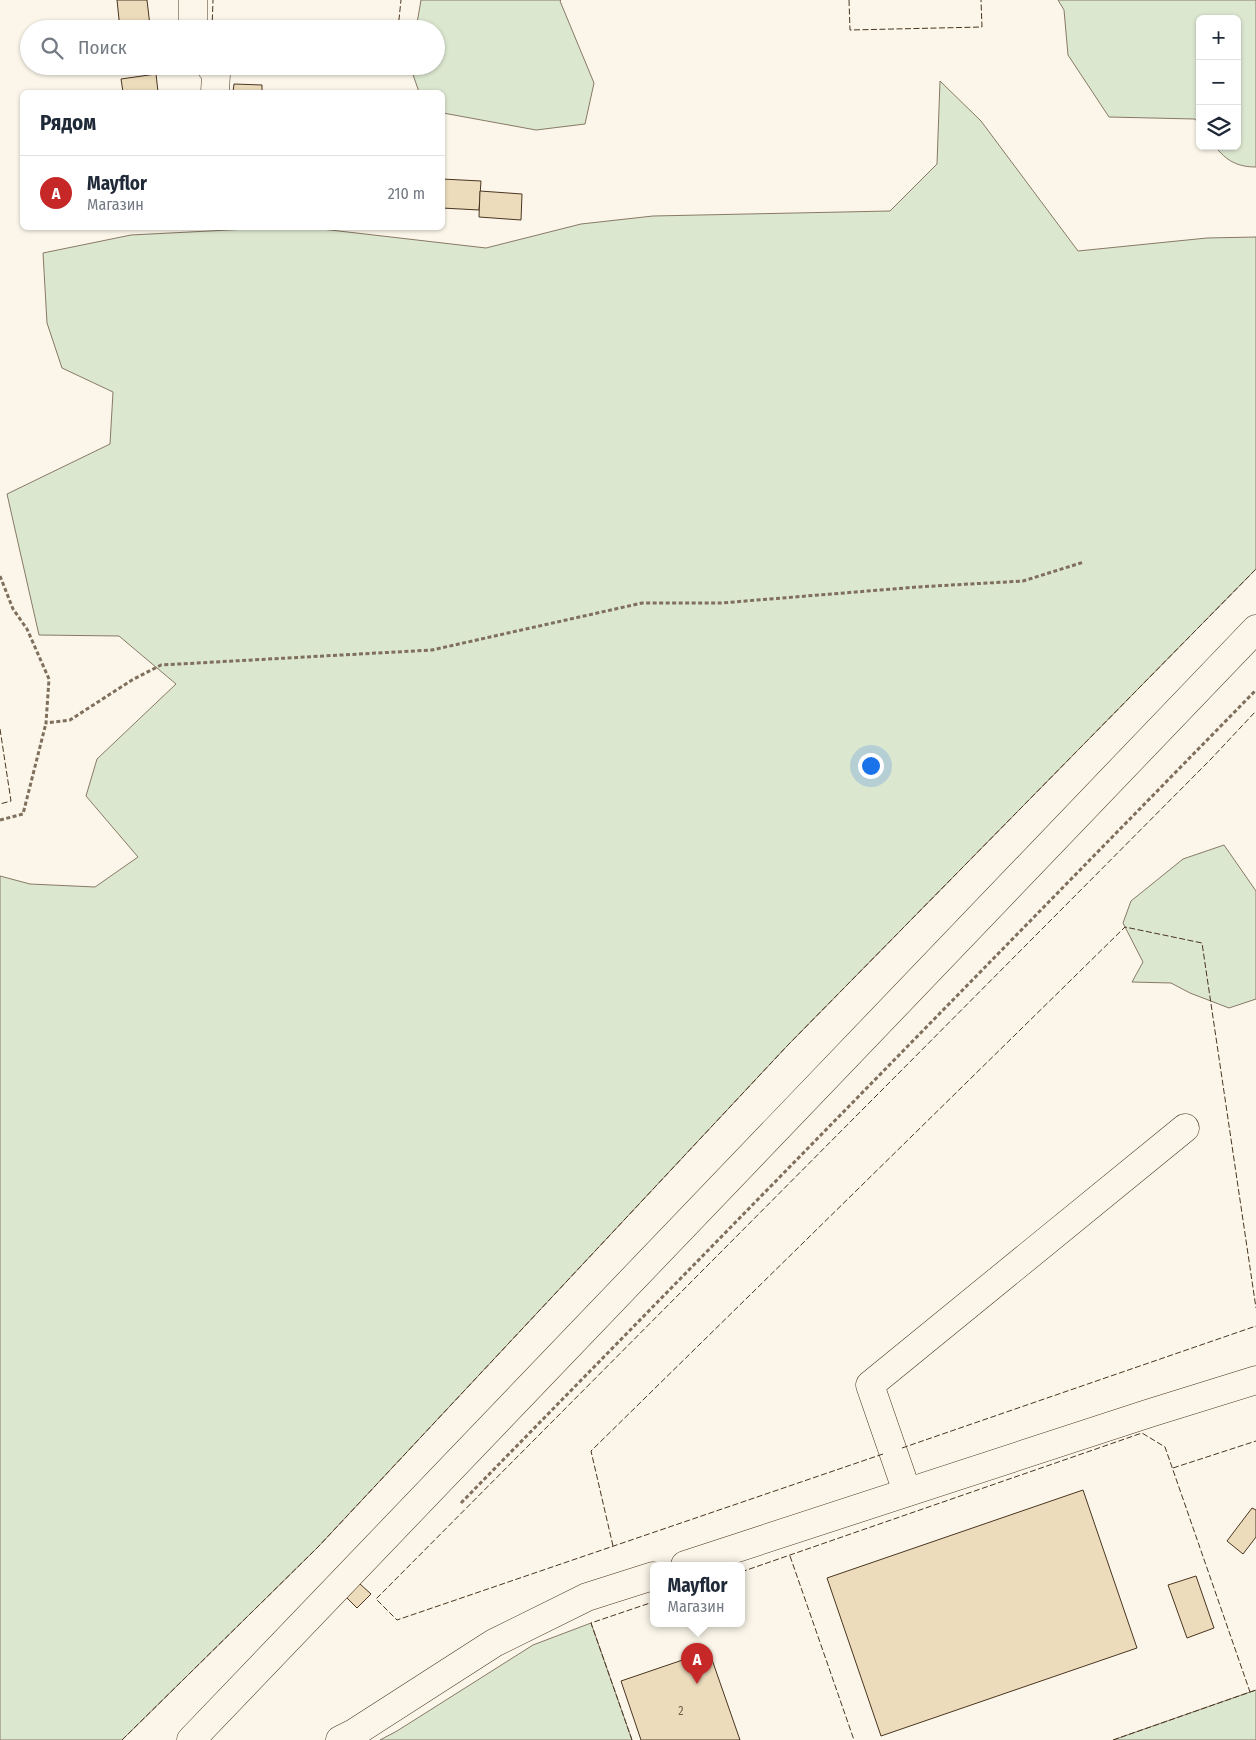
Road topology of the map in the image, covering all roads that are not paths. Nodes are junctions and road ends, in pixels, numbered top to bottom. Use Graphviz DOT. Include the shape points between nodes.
graph roads {
  1 [pos="193,0"];
  2 [pos="193,20"];
  3 [pos="216,75"];
  4 [pos="216,90"];
  5 [pos="1255,633"];
  6 [pos="1185,1128"];
  7 [pos="1256,1380"];
  8 [pos="907,1492"];
  9 [pos="694,1562"];
  10 [pos="650,1577"];
  11 [pos="191,1740"];
  12 [pos="340,1740"];
  1 -- 2 [label="street"];
  3 -- 4 [label="street"];
  5 -- 11 [label="street"];
  6 -- 8 [label="street" via="870,1385"];
  7 -- 8 [label="street"];
  8 -- 9 [label="street"];
  10 -- 12 [label="street" via="587,1598 509,1636"];
}
